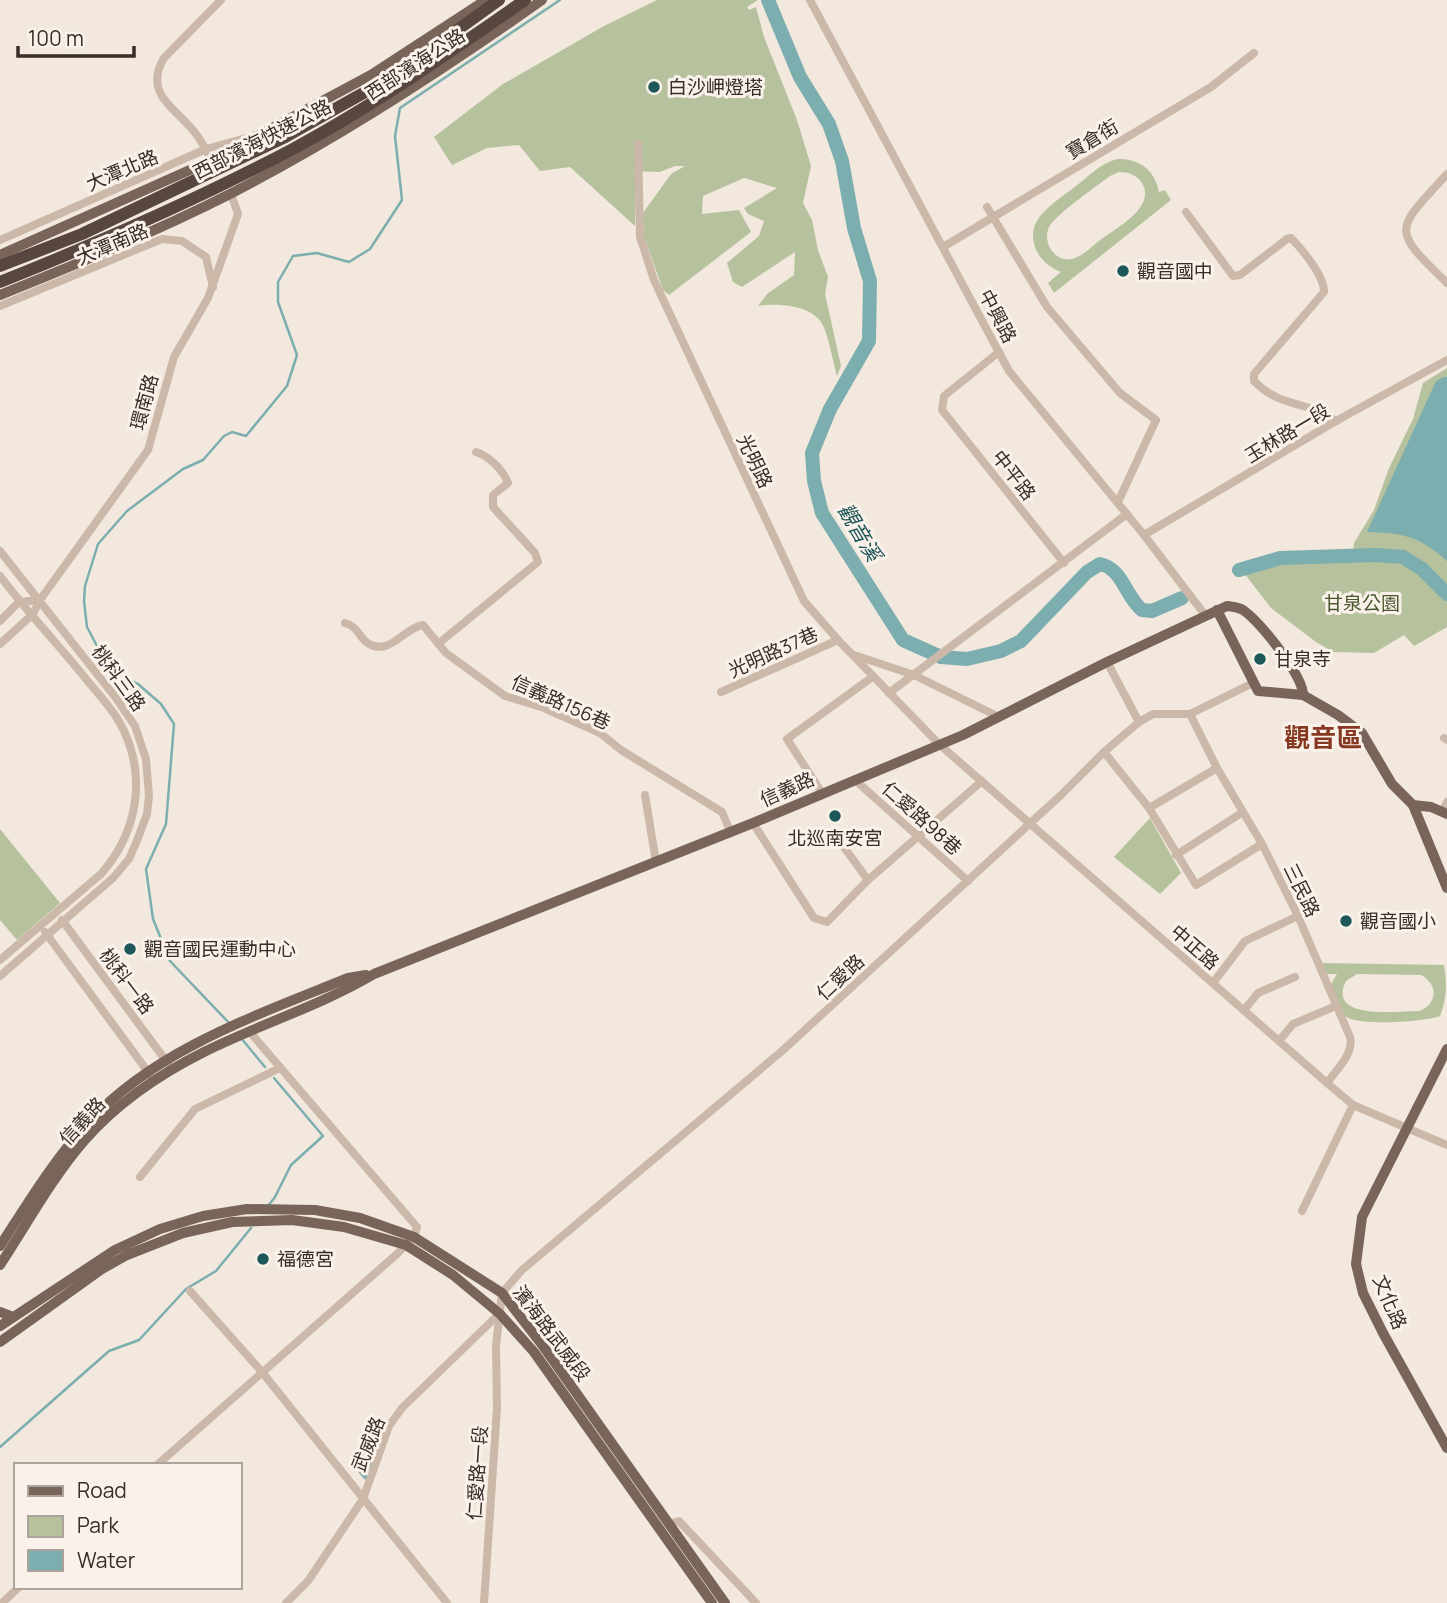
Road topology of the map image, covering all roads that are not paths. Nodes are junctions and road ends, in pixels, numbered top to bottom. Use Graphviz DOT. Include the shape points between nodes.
graph roads {
  1 [pos="221,0"];
  2 [pos="485,0"];
  3 [pos="499,0"];
  4 [pos="525,0"];
  5 [pos="542,0"];
  6 [pos="810,0"];
  7 [pos="474,13"];
  8 [pos="492,29"];
  9 [pos="1254,53"];
  10 [pos="259,135"];
  11 [pos="638,142"];
  12 [pos="206,149"];
  13 [pos="212,160"];
  14 [pos="1447,174"];
  15 [pos="231,194"];
  16 [pos="987,207"];
  17 [pos="1186,212"];
  18 [pos="993,217"];
  19 [pos="0,240"];
  20 [pos="943,247"];
  21 [pos="0,255"];
  22 [pos="0,267"];
  23 [pos="0,282"];
  24 [pos="1447,283"];
  25 [pos="213,287"];
  26 [pos="0,295"];
  27 [pos="0,306"];
  28 [pos="999,352"];
  29 [pos="1447,360"];
  30 [pos="1336,421"];
  31 [pos="475,452"];
  32 [pos="1118,502"];
  33 [pos="1127,514"];
  34 [pos="1144,535"];
  35 [pos="0,551"];
  36 [pos="1064,563"];
  37 [pos="0,576"];
  38 [pos="40,600"];
  39 [pos="19,602"];
  40 [pos="1217,610"];
  41 [pos="33,614"];
  42 [pos="1205,615"];
  43 [pos="0,621"];
  44 [pos="345,623"];
  45 [pos="838,640"];
  46 [pos="0,644"];
  47 [pos="438,644"];
  48 [pos="854,655"];
  49 [pos="1107,662"];
  50 [pos="914,676"];
  51 [pos="871,678"];
  52 [pos="1253,684"];
  53 [pos="721,692"];
  54 [pos="889,693"];
  55 [pos="1303,695"];
  56 [pos="1190,714"];
  57 [pos="999,717"];
  58 [pos="1139,722"];
  59 [pos="940,745"];
  60 [pos="1104,752"];
  61 [pos="1217,768"];
  62 [pos="855,780"];
  63 [pos="982,781"];
  64 [pos="822,793"];
  65 [pos="645,794"];
  66 [pos="1413,805"];
  67 [pos="1149,808"];
  68 [pos="1445,809"];
  69 [pos="1243,812"];
  70 [pos="753,823"];
  71 [pos="1030,823"];
  72 [pos="731,833"];
  73 [pos="835,835"];
  74 [pos="920,835"];
  75 [pos="1262,844"];
  76 [pos="1176,855"];
  77 [pos="656,862"];
  78 [pos="868,880"];
  79 [pos="968,881"];
  80 [pos="1447,888"];
  81 [pos="56,912"];
  82 [pos="1298,916"];
  83 [pos="64,922"];
  84 [pos="41,926"];
  85 [pos="47,935"];
  86 [pos="0,960"];
  87 [pos="0,976"];
  88 [pos="1295,977"];
  89 [pos="1213,983"];
  90 [pos="1336,1006"];
  91 [pos="1244,1010"];
  92 [pos="244,1029"];
  93 [pos="1279,1041"];
  94 [pos="1447,1049"];
  95 [pos="170,1066"];
  96 [pos="280,1068"];
  97 [pos="152,1077"];
  98 [pos="1327,1083"];
  99 [pos="1353,1105"];
  100 [pos="1407,1129"];
  101 [pos="1447,1145"];
  102 [pos="139,1177"];
  103 [pos="1302,1211"];
  104 [pos="410,1241"];
  105 [pos="0,1246"];
  106 [pos="0,1265"];
  107 [pos="190,1291"];
  108 [pos="502,1293"];
  109 [pos="0,1311"];
  110 [pos="500,1314"];
  111 [pos="13,1317"];
  112 [pos="0,1326"];
  113 [pos="0,1342"];
  114 [pos="261,1372"];
  115 [pos="1447,1448"];
  116 [pos="159,1463"];
  117 [pos="363,1499"];
  118 [pos="669,1524"];
  119 [pos="17,1589"];
  120 [pos="2,1603"];
  121 [pos="286,1603"];
  122 [pos="447,1603"];
  123 [pos="484,1603"];
  124 [pos="712,1603"];
  125 [pos="725,1603"];
  126 [pos="756,1603"];
  1 -- 12 [label="street" via="164,58 157,79 164,101"];
  2 -- 7 [label="main road, 西部濱海公路"];
  3 -- 7 [label="highway, 西部濱海快速公路"];
  4 -- 8 [label="highway, 西部濱海快速公路"];
  5 -- 8 [label="main road, 西部濱海公路"];
  6 -- 20 [label="street, 中興路"];
  7 -- 10 [label="main road, 西部濱海公路"];
  7 -- 22 [label="highway, 西部濱海快速公路" via="392,77 285,137 82,234"];
  8 -- 15 [label="main road, 西部濱海公路" via="406,94"];
  8 -- 23 [label="highway, 西部濱海快速公路" via="292,149 91,246"];
  9 -- 18 [label="street, 寶倉街" via="1211,87"];
  10 -- 12 [label="street, 大潭北路"];
  10 -- 13 [label="main road, 西部濱海公路"];
  11 -- 45 [label="street, 光明路" via="640,236 654,280 804,601"];
  12 -- 13 [label="street"];
  12 -- 19 [label="street, 大潭北路"];
  13 -- 21 [label="main road, 西部濱海公路"];
  14 -- 24 [label="street" via="1413,211 1405,236"];
  15 -- 25 [label="street, 環南路" via="238,214"];
  15 -- 26 [label="main road, 西部濱海公路"];
  16 -- 18 [label="street"];
  17 -- 30 [label="street" via="1233,276 1291,238 1298,246 1324,284 1324,292 1254,374 1254,381 1276,399 1323,411"];
  18 -- 20 [label="street, 寶倉街"];
  18 -- 32 [label="street" via="1047,307 1120,393 1156,420"];
  20 -- 28 [label="street, 中興路"];
  25 -- 27 [label="street, 大潭南路" via="205,257 182,241 162,239"];
  25 -- 38 [label="street, 環南路" via="174,357 148,450"];
  28 -- 32 [label="street, 中興路" via="1009,371"];
  28 -- 36 [label="street, 中平路" via="944,396 942,410"];
  29 -- 30 [label="street, 玉林路一段"];
  30 -- 34 [label="street, 玉林路一段"];
  31 -- 47 [label="street" via="485,455 506,478 508,483 493,495 493,507 538,562"];
  32 -- 33 [label="street, 中興路"];
  33 -- 34 [label="street, 中興路"];
  33 -- 36 [label="street"];
  34 -- 42 [label="street, 中興路"];
  35 -- 38 [label="street, 桃科三路"];
  36 -- 50 [label="street"];
  37 -- 39 [label="street, 桃科三路"];
  38 -- 39 [label="street"];
  38 -- 41 [label="street, 環南路"];
  38 -- 83 [label="street, 桃科三路" via="135,726 149,777 147,814 129,859"];
  39 -- 41 [label="street, 桃科三路"];
  39 -- 43 [label="street"];
  40 -- 42 [label="main road, 信義路"];
  40 -- 52 [label="main road"];
  40 -- 55 [label="main road" via="1227,606 1245,611 1286,660"];
  41 -- 46 [label="street, 環南路"];
  41 -- 81 [label="street, 桃科三路" via="114,714 129,742 137,788 129,830 113,861"];
  42 -- 49 [label="main road, 信義路"];
  44 -- 47 [label="street, 信義路156巷" via="379,648 420,625"];
  45 -- 48 [label="street, 光明路"];
  45 -- 53 [label="street, 光明路37巷"];
  47 -- 72 [label="street, 信義路156巷" via="505,696 600,733 621,751 722,812"];
  48 -- 50 [label="street"];
  48 -- 54 [label="street, 光明路"];
  49 -- 57 [label="main road, 信義路"];
  49 -- 58 [label="street"];
  50 -- 54 [label="street"];
  50 -- 57 [label="street"];
  51 -- 64 [label="street" via="787,739"];
  52 -- 55 [label="main road" via="1260,692"];
  52 -- 56 [label="street, 仁愛路"];
  54 -- 59 [label="street, 光明路"];
  55 -- 66 [label="main road" via="1362,733 1392,784"];
  56 -- 58 [label="street, 仁愛路" via="1153,714"];
  56 -- 61 [label="street, 三民路"];
  57 -- 59 [label="main road, 信義路"];
  58 -- 60 [label="street, 仁愛路"];
  59 -- 62 [label="main road, 信義路"];
  59 -- 63 [label="street, 中正路"];
  60 -- 67 [label="street"];
  60 -- 71 [label="street, 仁愛路"];
  61 -- 67 [label="street"];
  61 -- 69 [label="street, 三民路"];
  62 -- 64 [label="main road, 信義路"];
  62 -- 74 [label="street, 仁愛路98巷"];
  63 -- 71 [label="street, 中正路"];
  63 -- 74 [label="street"];
  64 -- 70 [label="main road, 信義路"];
  65 -- 77 [label="street"];
  66 -- 68 [label="main road"];
  66 -- 80 [label="main road"];
  67 -- 76 [label="street"];
  69 -- 75 [label="street, 三民路"];
  69 -- 76 [label="street"];
  70 -- 72 [label="main road, 信義路"];
  70 -- 78 [label="street" via="814,918 827,922"];
  71 -- 79 [label="street, 仁愛路"];
  71 -- 89 [label="street, 中正路"];
  72 -- 77 [label="main road, 信義路"];
  73 -- 78 [label="street"];
  74 -- 78 [label="street"];
  74 -- 79 [label="street, 仁愛路98巷"];
  75 -- 76 [label="street" via="1196,886"];
  75 -- 82 [label="street, 三民路"];
  77 -- 92 [label="main road, 信義路"];
  79 -- 108 [label="street, 仁愛路" via="782,1051 522,1270"];
  81 -- 83 [label="street, 桃科一路"];
  81 -- 84 [label="street, 桃科三路"];
  82 -- 89 [label="street" via="1245,940"];
  82 -- 90 [label="street, 三民路"];
  83 -- 85 [label="street, 桃科三路"];
  83 -- 95 [label="street, 桃科一路"];
  84 -- 85 [label="street, 桃科一路"];
  84 -- 86 [label="street, 桃科三路"];
  85 -- 87 [label="street, 桃科三路"];
  85 -- 97 [label="street, 桃科一路"];
  88 -- 91 [label="street" via="1258,993"];
  89 -- 91 [label="street, 中正路"];
  90 -- 93 [label="street" via="1293,1024"];
  90 -- 98 [label="street, 三民路" via="1352,1045"];
  91 -- 93 [label="street, 中正路"];
  92 -- 95 [label="main road, 信義路"];
  92 -- 96 [label="street"];
  93 -- 98 [label="street, 中正路"];
  94 -- 100 [label="main road, 文化路"];
  95 -- 97 [label="main road, 信義路"];
  96 -- 102 [label="street" via="195,1109"];
  96 -- 104 [label="street" via="417,1227"];
  97 -- 105 [label="main road, 信義路" via="107,1104 75,1138"];
  97 -- 106 [label="main road, 信義路" via="84,1141"];
  98 -- 99 [label="street, 中正路"];
  99 -- 100 [label="street, 中正路"];
  99 -- 103 [label="street"];
  100 -- 101 [label="street, 中正路"];
  100 -- 115 [label="main road, 文化路" via="1362,1217 1356,1264 1363,1293"];
  104 -- 108 [label="main road, 濱海路武威段"];
  104 -- 110 [label="main road, 濱海路武威段"];
  104 -- 111 [label="main road, 濱海路武威段" via="336,1213 247,1209 203,1216 139,1238 94,1262"];
  104 -- 113 [label="main road, 濱海路武威段" via="292,1220 232,1222 183,1233 102,1269"];
  104 -- 114 [label="street"];
  107 -- 114 [label="street"];
  108 -- 110 [label="street"];
  108 -- 118 [label="main road, 濱海路武威段"];
  109 -- 111 [label="main road"];
  110 -- 117 [label="street, 武威路" via="388,1426"];
  110 -- 123 [label="street, 仁愛路一段"];
  110 -- 124 [label="main road, 濱海路武威段" via="534,1352"];
  111 -- 112 [label="main road, 濱海路武威段"];
  114 -- 116 [label="street"];
  114 -- 117 [label="street"];
  117 -- 121 [label="street, 武威路" via="308,1581"];
  117 -- 122 [label="street"];
  118 -- 125 [label="main road, 濱海路武威段"];
  118 -- 126 [label="street" via="679,1521"];
  119 -- 120 [label="street"];
}
